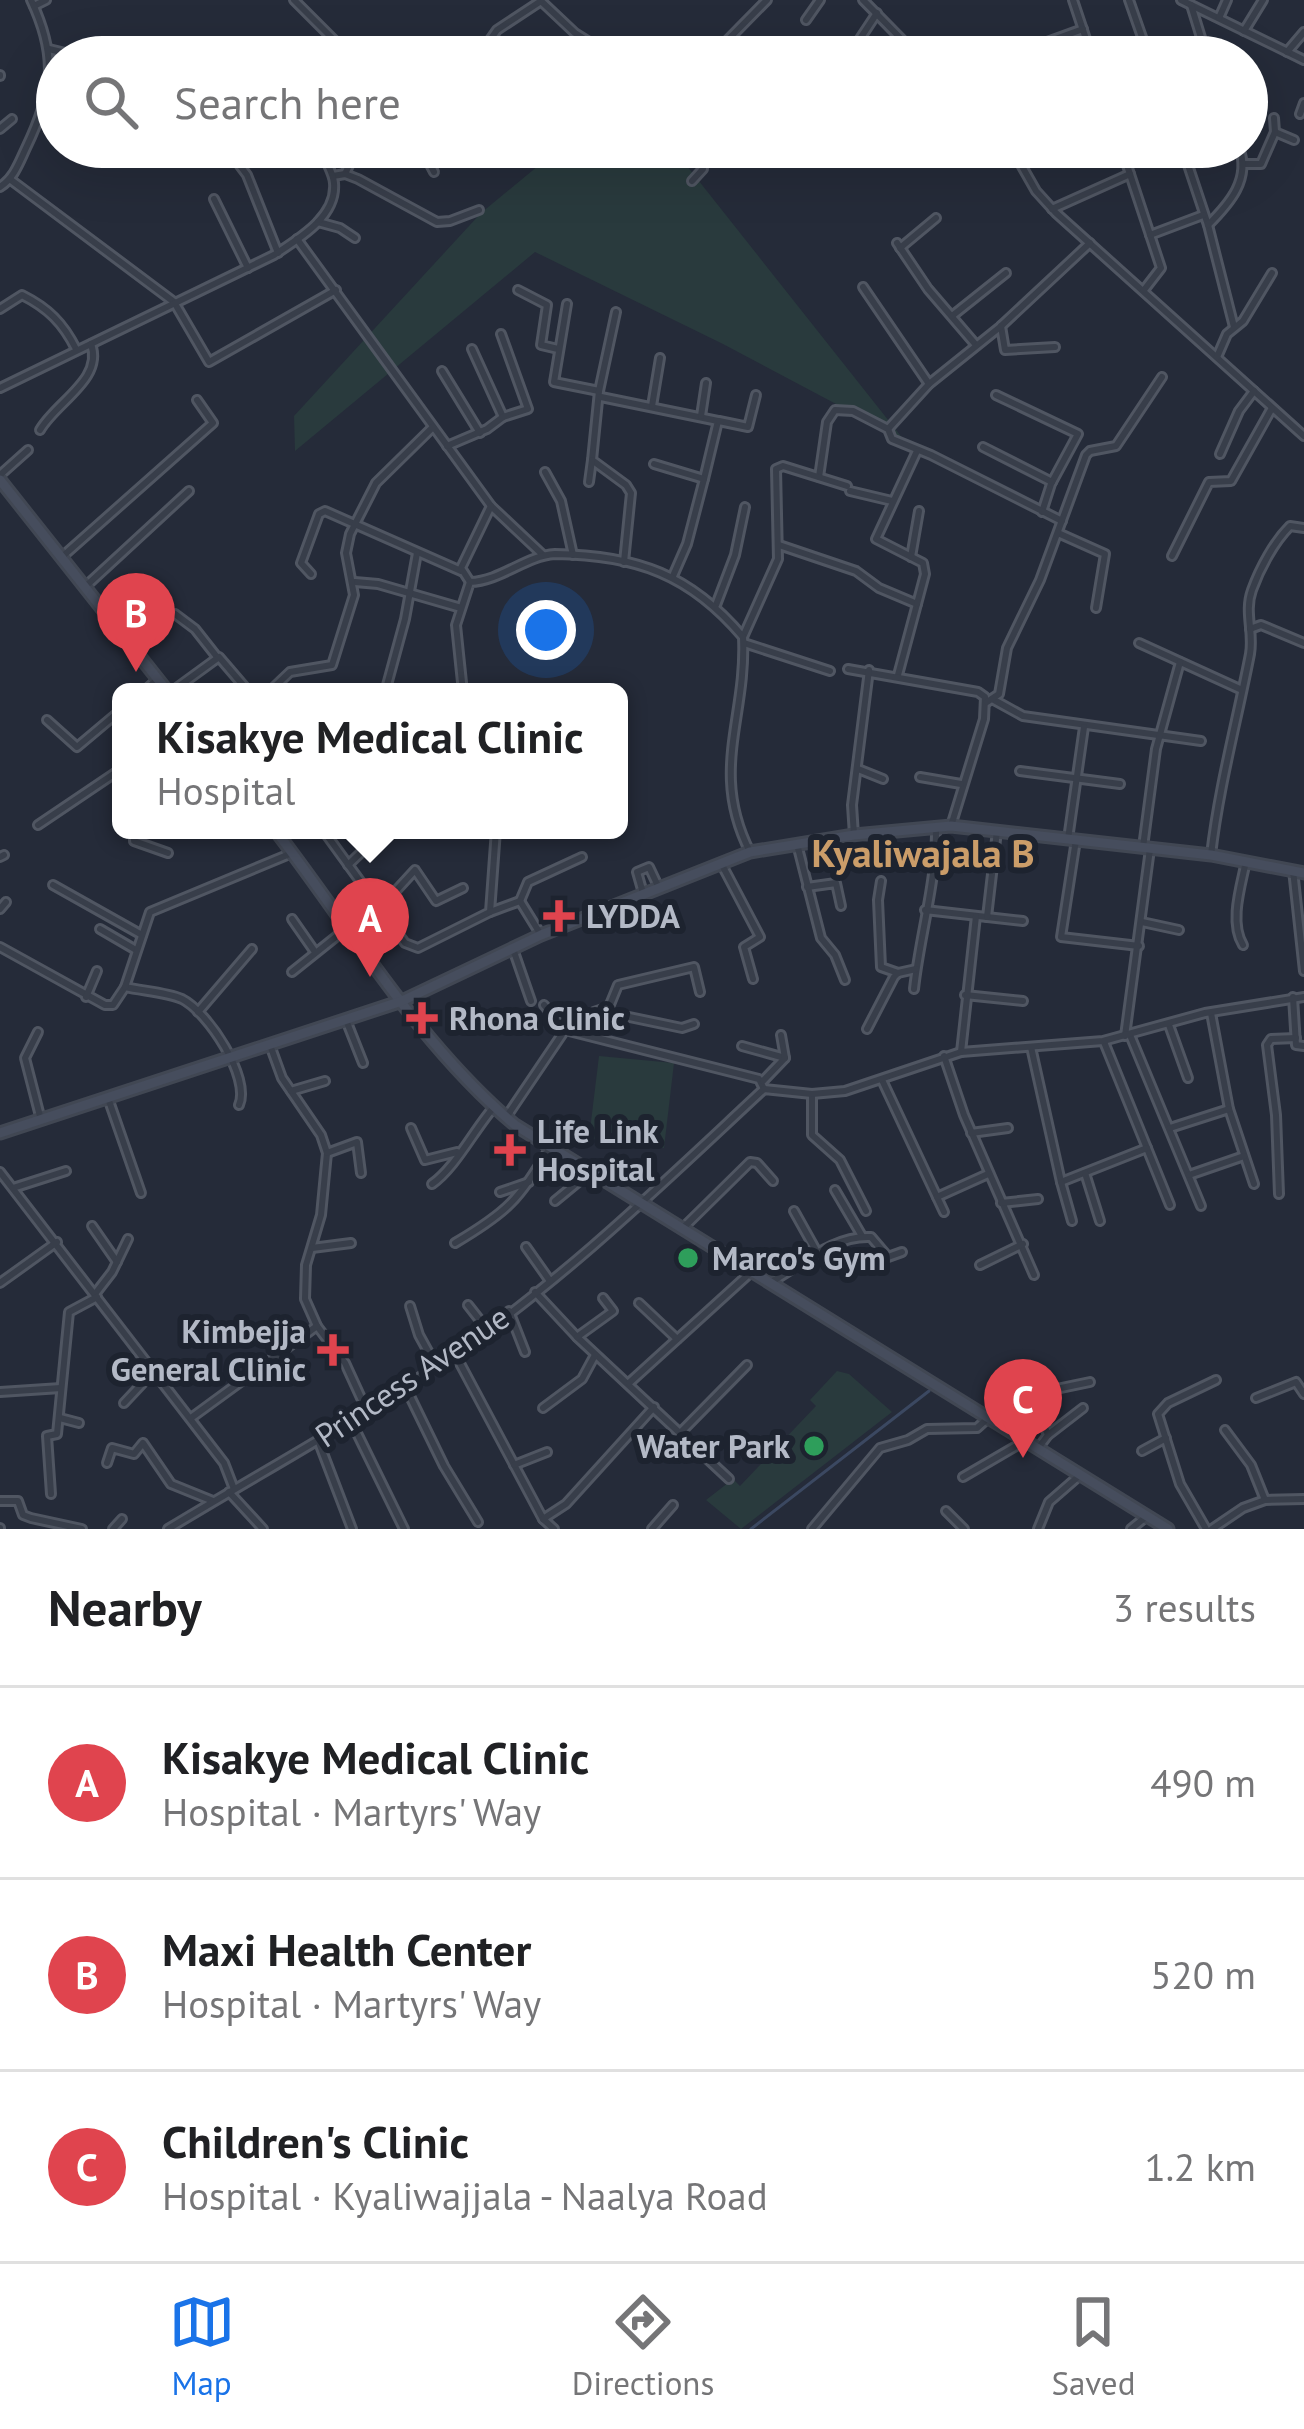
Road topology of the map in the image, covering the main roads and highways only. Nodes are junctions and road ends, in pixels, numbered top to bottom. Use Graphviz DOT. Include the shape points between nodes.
graph roads {
  1 [pos="0,478"];
  2 [pos="162,683"];
  3 [pos="281,839"];
  4 [pos="1299,872"];
  5 [pos="402,1001"];
  6 [pos="0,1133"];
  7 [pos="1168,1529"];
  1 -- 2 [label="main road"];
  3 -- 5 [label="main road"];
  4 -- 5 [label="main road" via="951,826 854,835 720,862"];
  5 -- 6 [label="main road"];
  5 -- 7 [label="main road" via="494,1107 550,1148"];
}
